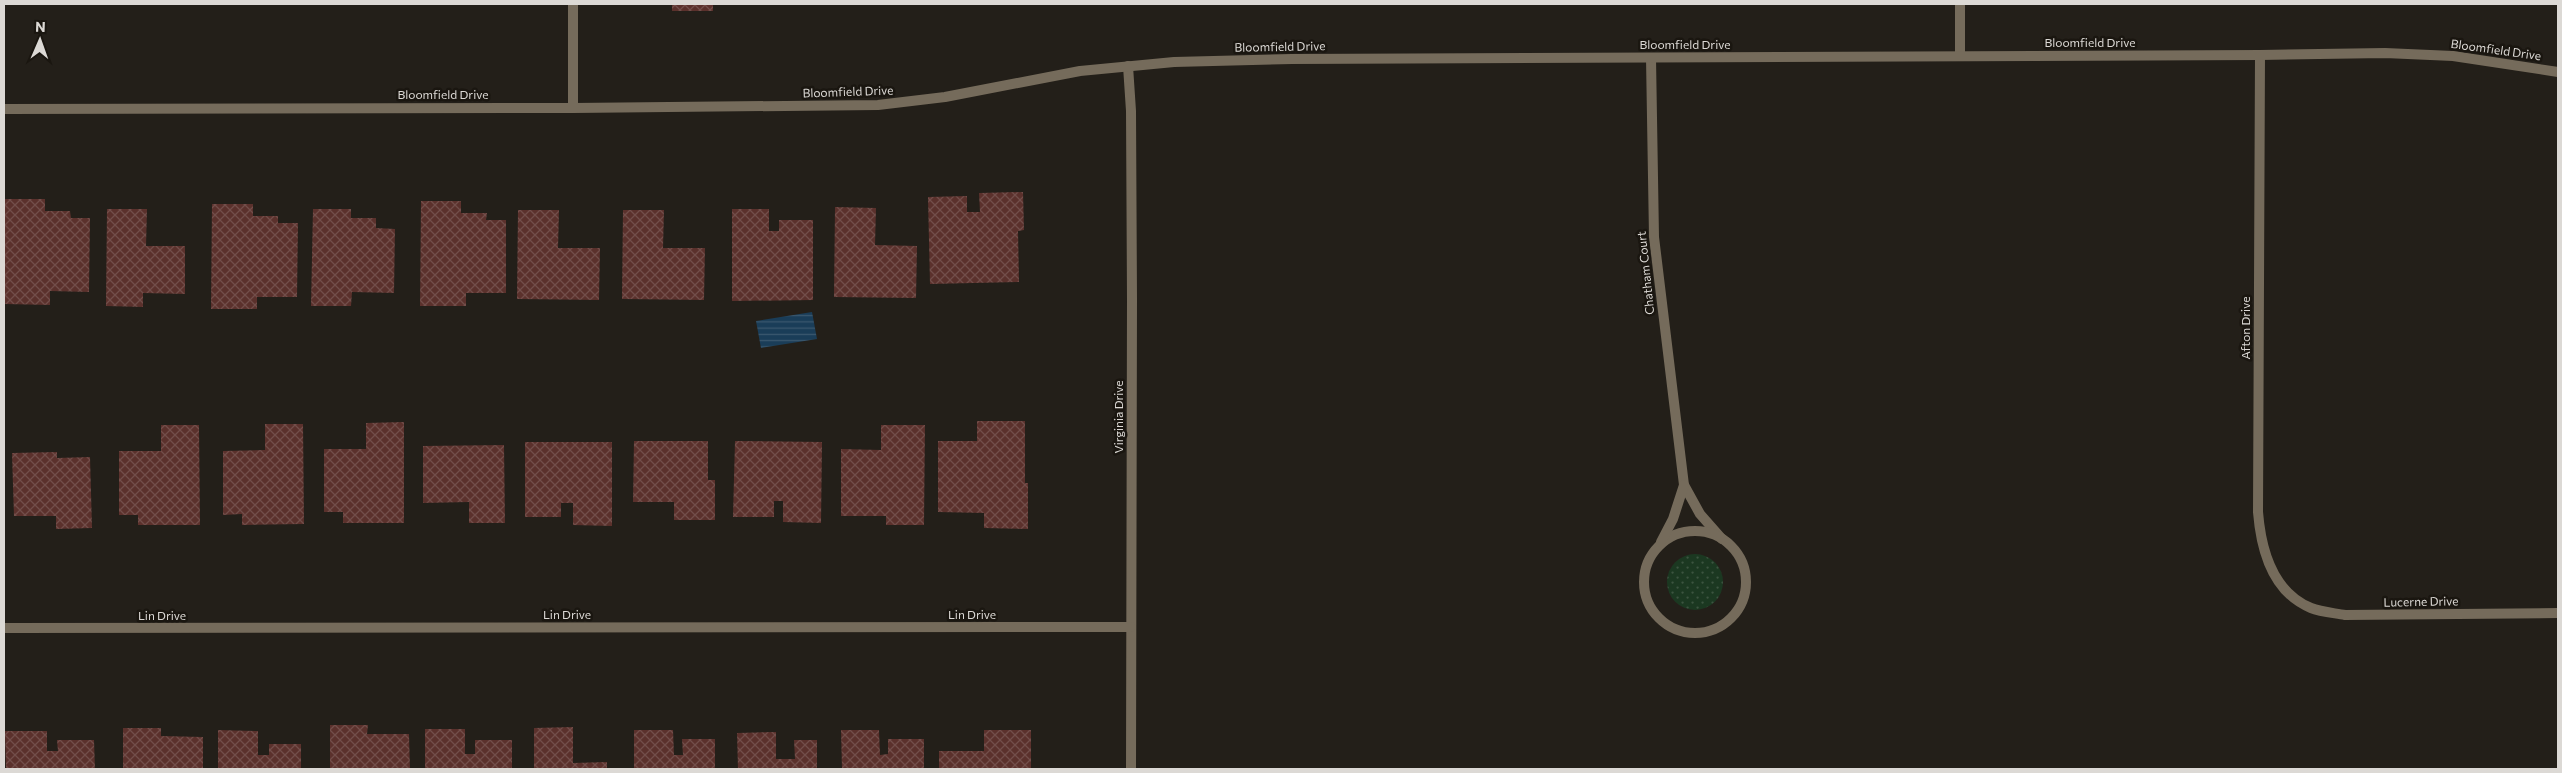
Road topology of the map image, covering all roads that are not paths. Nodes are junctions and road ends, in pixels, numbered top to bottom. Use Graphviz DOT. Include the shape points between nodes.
graph roads {
  1 [pos="573,4"];
  2 [pos="1960,4"];
  3 [pos="2260,55"];
  4 [pos="1960,56"];
  5 [pos="1651,58"];
  6 [pos="1128,66"];
  7 [pos="2558,72"];
  8 [pos="573,108"];
  9 [pos="4,109"];
  10 [pos="1684,485"];
  11 [pos="1722,539"];
  12 [pos="1659,545"];
  13 [pos="2288,594"];
  14 [pos="2558,613"];
  15 [pos="1131,627"];
  16 [pos="4,628"];
  17 [pos="1131,769"];
  1 -- 8 [label="street"];
  2 -- 4 [label="street"];
  3 -- 4 [label="street, Bloomfield Drive"];
  3 -- 7 [label="street, Bloomfield Drive" via="2385,53 2453,56"];
  3 -- 13 [label="street, Afton Drive" via="2258,512 2260,541 2269,566"];
  4 -- 5 [label="street, Bloomfield Drive"];
  5 -- 6 [label="street, Bloomfield Drive" via="1292,59"];
  5 -- 10 [label="street, Chatham Court" via="1654,237"];
  6 -- 8 [label="street, Bloomfield Drive" via="878,105"];
  6 -- 15 [label="street, Virginia Drive" via="1132,230"];
  8 -- 9 [label="street, Bloomfield Drive"];
  10 -- 11 [label="street, Chatham Court" via="1700,514"];
  10 -- 12 [label="street, Chatham Court" via="1673,519"];
  11 -- 12 [label="street, Chatham Court" via="1707,532 1690,531 1673,535"];
  11 -- 12 [label="street, Chatham Court" via="1735,550 1744,565 1746,582 1743,599 1735,614 1708,632 1691,633 1675,629 1650,607 1644,591 1644,575 1649,559"];
  13 -- 14 [label="street, Lucerne Drive" via="2311,608 2345,615"];
  15 -- 16 [label="street, Lin Drive"];
  15 -- 17 [label="street, Virginia Drive"];
}
